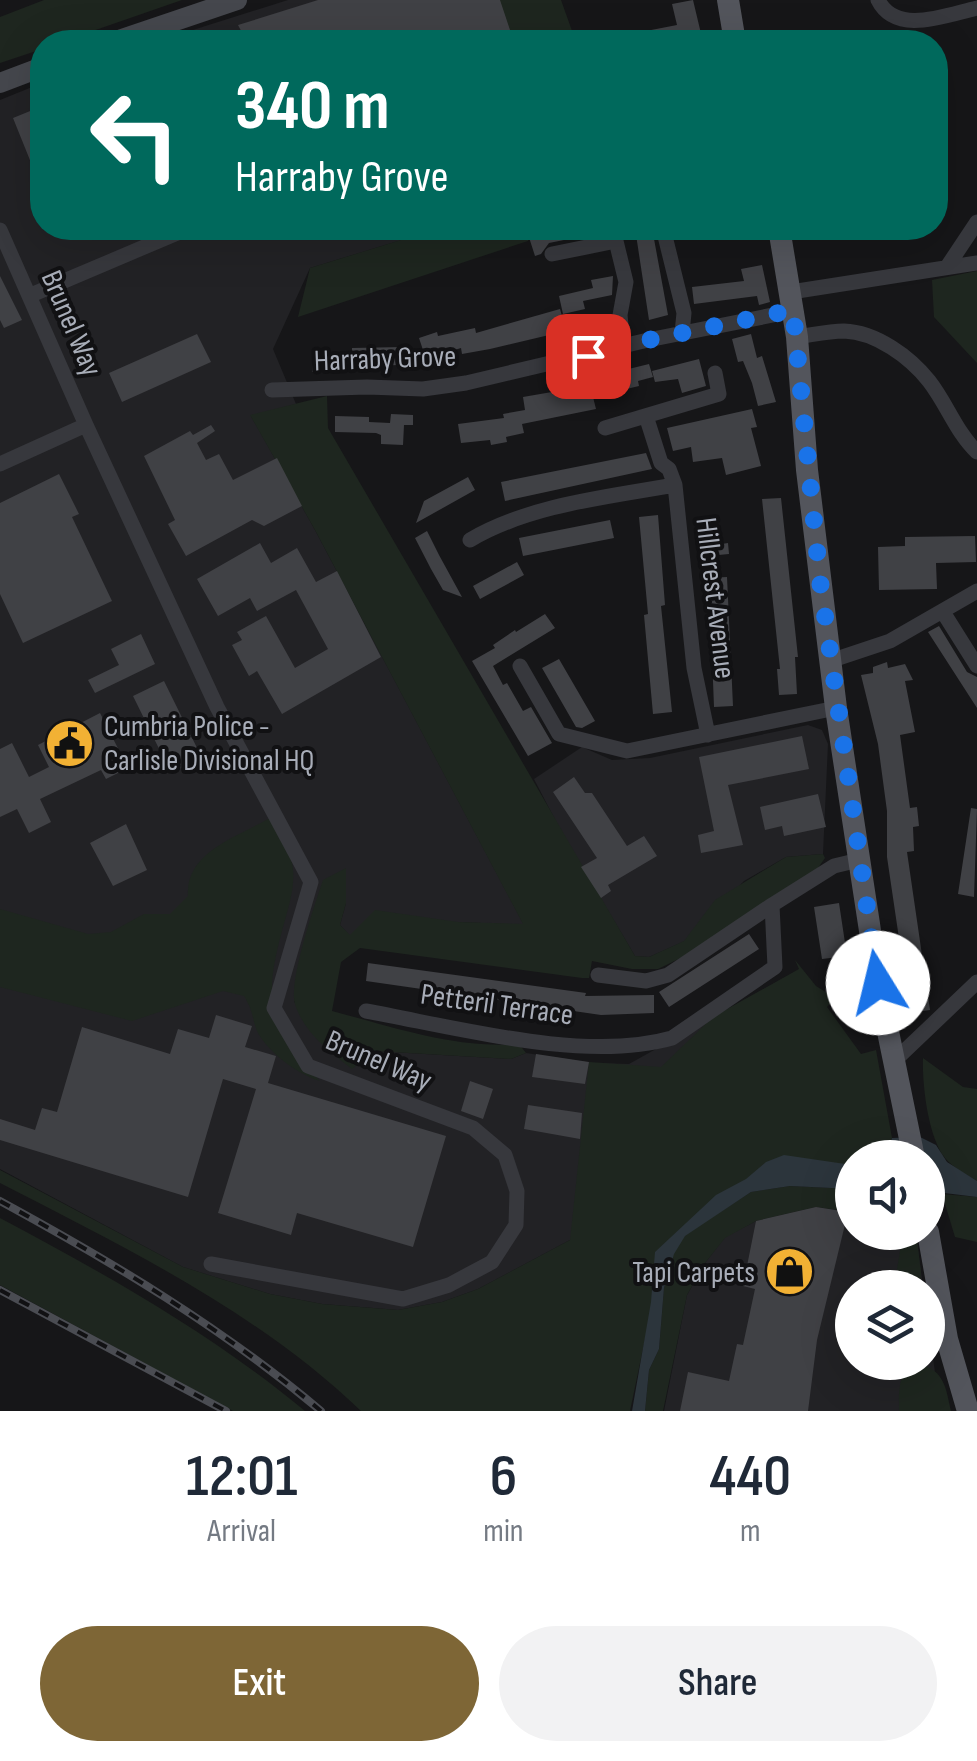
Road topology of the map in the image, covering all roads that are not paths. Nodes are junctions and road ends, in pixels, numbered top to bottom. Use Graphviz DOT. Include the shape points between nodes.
graph roads {
  1 [pos="238,0"];
  2 [pos="728,0"];
  3 [pos="878,0"];
  4 [pos="977,8"];
  5 [pos="149,30"];
  6 [pos="734,30"];
  7 [pos="30,72"];
  8 [pos="0,83"];
  9 [pos="977,222"];
  10 [pos="0,230"];
  11 [pos="160,240"];
  12 [pos="666,240"];
  13 [pos="781,240"];
  14 [pos="552,254"];
  15 [pos="977,262"];
  16 [pos="948,268"];
  17 [pos="31,295"];
  18 [pos="792,301"];
  19 [pos="682,333"];
  20 [pos="797,337"];
  21 [pos="624,346"];
  22 [pos="715,373"];
  23 [pos="272,390"];
  24 [pos="646,416"];
  25 [pos="86,425"];
  26 [pos="605,428"];
  27 [pos="977,452"];
  28 [pos="0,464"];
  29 [pos="674,486"];
  30 [pos="470,540"];
  31 [pos="977,590"];
  32 [pos="944,612"];
  33 [pos="830,660"];
  34 [pos="520,666"];
  35 [pos="977,666"];
  36 [pos="836,708"];
  37 [pos="708,735"];
  38 [pos="859,860"];
  39 [pos="772,905"];
  40 [pos="598,974"];
  41 [pos="977,982"];
  42 [pos="366,1012"];
  43 [pos="893,1062"];
  44 [pos="911,1140"];
  45 [pos="931,1250"];
  46 [pos="211,1264"];
  47 [pos="968,1411"];
  1 -- 5 [label="street"];
  2 -- 6 [label="main road"];
  3 -- 4 [label="street" via="883,10 908,22"];
  7 -- 8 [label="street"];
  9 -- 16 [label="street"];
  10 -- 17 [label="street, Brunel Way"];
  11 -- 17 [label="street"];
  12 -- 19 [label="street" via="684,313"];
  13 -- 18 [label="main road"];
  14 -- 21 [label="street" via="616,240 626,282"];
  15 -- 16 [label="street, Harraby Grove"];
  16 -- 18 [label="street, Harraby Grove"];
  17 -- 25 [label="street, Brunel Way"];
  18 -- 19 [label="street, Harraby Grove"];
  18 -- 20 [label="main road"];
  19 -- 21 [label="street, Harraby Grove"];
  20 -- 27 [label="street" via="845,331 896,350 928,380"];
  20 -- 33 [label="main road"];
  21 -- 23 [label="street, Harraby Grove" via="423,389"];
  22 -- 24 [label="street" via="719,394"];
  24 -- 26 [label="street"];
  24 -- 29 [label="street, Hillcrest Avenue"];
  25 -- 28 [label="street"];
  25 -- 46 [label="street, Brunel Way" via="217,707 311,882 274,1008 308,1066 473,1128 505,1154 517,1190 516,1225 492,1262 403,1299"];
  29 -- 30 [label="street" via="497,524"];
  29 -- 37 [label="street, Hillcrest Avenue"];
  31 -- 32 [label="street"];
  32 -- 33 [label="street" via="890,642"];
  32 -- 35 [label="street"];
  33 -- 36 [label="main road"];
  34 -- 37 [label="street" via="559,734 627,752"];
  36 -- 37 [label="street"];
  36 -- 38 [label="main road"];
  38 -- 39 [label="street, Petteril Terrace" via="834,866"];
  38 -- 43 [label="main road"];
  39 -- 40 [label="street, Petteril Terrace" via="668,975 646,981"];
  39 -- 42 [label="street, Petteril Terrace" via="775,967 656,1043 555,1045"];
  41 -- 43 [label="street"];
  43 -- 44 [label="main road"];
  45 -- 47 [label="main road"];
}
